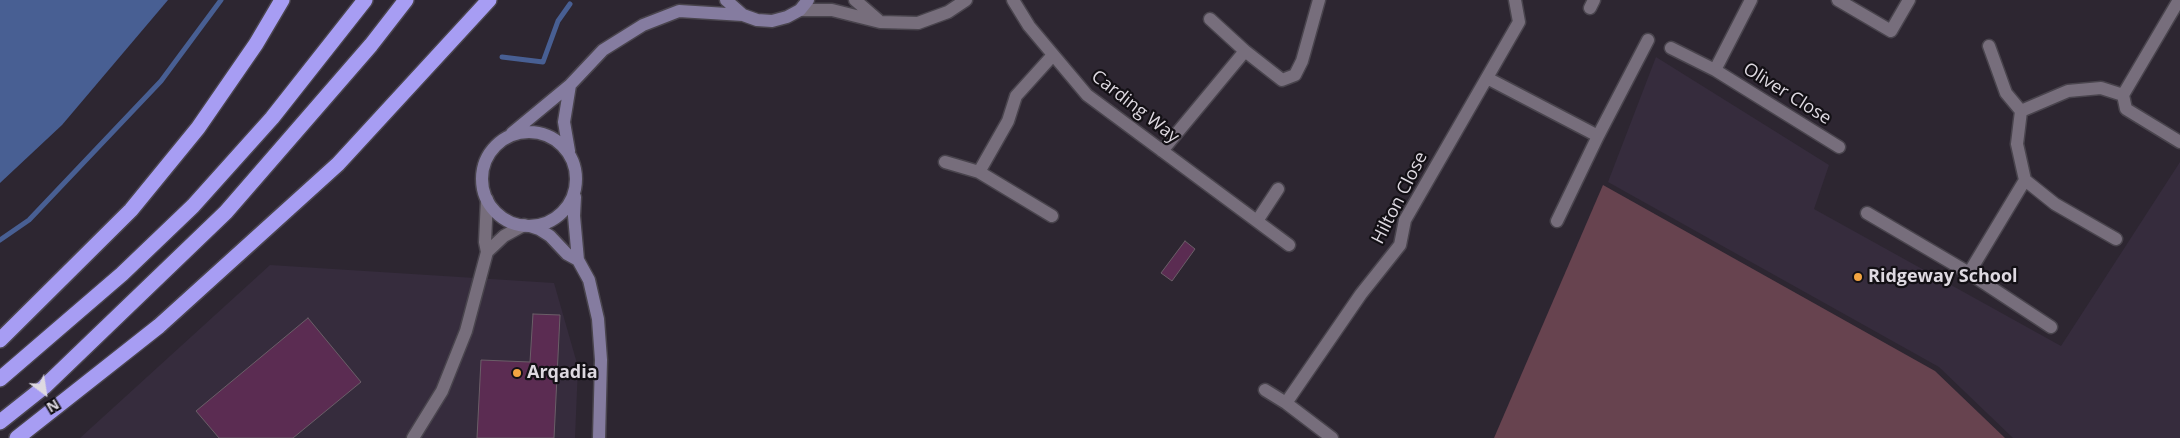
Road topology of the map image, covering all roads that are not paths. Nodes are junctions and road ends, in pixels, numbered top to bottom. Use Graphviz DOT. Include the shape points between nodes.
graph roads {
  1 [pos="282,0"];
  2 [pos="366,0"];
  3 [pos="406,0"];
  4 [pos="488,0"];
  5 [pos="688,0"];
  6 [pos="726,0"];
  7 [pos="854,0"];
  8 [pos="966,0"];
  9 [pos="1012,0"];
  10 [pos="1319,0"];
  11 [pos="1515,0"];
  12 [pos="1751,0"];
  13 [pos="1838,0"];
  14 [pos="1909,0"];
  15 [pos="2179,0"];
  16 [pos="804,5"];
  17 [pos="679,11"];
  18 [pos="742,15"];
  19 [pos="1210,19"];
  20 [pos="880,22"];
  21 [pos="1648,40"];
  22 [pos="1989,46"];
  23 [pos="1671,48"];
  24 [pos="1245,51"];
  25 [pos="1054,55"];
  26 [pos="1716,70"];
  27 [pos="1487,78"];
  28 [pos="570,85"];
  29 [pos="2123,95"];
  30 [pos="2020,111"];
  31 [pos="1598,136"];
  32 [pos="508,137"];
  33 [pos="2180,142"];
  34 [pos="1839,147"];
  35 [pos="1162,151"];
  36 [pos="569,154"];
  37 [pos="945,162"];
  38 [pos="979,172"];
  39 [pos="2025,180"];
  40 [pos="575,189"];
  41 [pos="1278,189"];
  42 [pos="487,199"];
  43 [pos="1867,212"];
  44 [pos="1052,216"];
  45 [pos="1257,221"];
  46 [pos="1557,221"];
  47 [pos="527,226"];
  48 [pos="2116,239"];
  49 [pos="1289,245"];
  50 [pos="487,252"];
  51 [pos="578,260"];
  52 [pos="1969,273"];
  53 [pos="2051,327"];
  54 [pos="0,340"];
  55 [pos="0,379"];
  56 [pos="1266,390"];
  57 [pos="1286,403"];
  58 [pos="0,422"];
  59 [pos="16,438"];
  60 [pos="413,438"];
  61 [pos="599,438"];
  62 [pos="1332,438"];
  1 -- 54 [label="highway" via="198,128 137,203"];
  2 -- 55 [label="highway" via="272,118 193,206 122,274"];
  3 -- 58 [label="highway" via="226,212 58,374"];
  4 -- 59 [label="highway" via="338,164 159,326"];
  5 -- 17 [label="main road"];
  6 -- 18 [label="main road"];
  7 -- 20 [label="street"];
  8 -- 20 [label="street" via="948,12 918,23"];
  9 -- 25 [label="street, Carding Way"];
  10 -- 24 [label="street" via="1295,75 1282,80"];
  11 -- 27 [label="street, Hilton Close" via="1519,22"];
  12 -- 26 [label="street, Oliver Close"];
  13 -- 14 [label="street" via="1891,31"];
  15 -- 29 [label="street"];
  16 -- 18 [label="main road" via="787,18 772,21"];
  16 -- 20 [label="street"];
  17 -- 18 [label="main road"];
  17 -- 28 [label="main road" via="622,37 597,56"];
  19 -- 24 [label="street"];
  21 -- 31 [label="street"];
  22 -- 30 [label="street" via="2006,93"];
  23 -- 26 [label="street, Oliver Close"];
  24 -- 35 [label="street"];
  25 -- 35 [label="street, Carding Way" via="1087,95"];
  25 -- 38 [label="street" via="1016,96 1008,121"];
  26 -- 34 [label="street, Oliver Close"];
  27 -- 31 [label="street"];
  27 -- 57 [label="street, Hilton Close" via="1405,220 1400,245 1361,294"];
  28 -- 32 [label="main road"];
  28 -- 36 [label="main road" via="564,122"];
  29 -- 30 [label="street" via="2101,88 2068,91"];
  29 -- 33 [label="street" via="2126,109"];
  30 -- 39 [label="street" via="2017,144"];
  31 -- 46 [label="street"];
  32 -- 36 [label="main road" via="521,132 548,135"];
  32 -- 42 [label="main road" via="496,145 485,164 483,185"];
  35 -- 45 [label="street, Carding Way"];
  36 -- 40 [label="main road" via="576,171"];
  37 -- 38 [label="street"];
  38 -- 44 [label="street"];
  39 -- 48 [label="street" via="2055,204"];
  39 -- 52 [label="street"];
  40 -- 47 [label="main road" via="570,204 559,215 546,223"];
  40 -- 51 [label="main road"];
  41 -- 45 [label="street"];
  42 -- 47 [label="main road" via="502,217"];
  42 -- 50 [label="street"];
  43 -- 52 [label="street"];
  45 -- 49 [label="street, Carding Way"];
  47 -- 50 [label="street" via="504,236"];
  47 -- 51 [label="main road" via="550,236 567,254"];
  50 -- 60 [label="street" via="466,331 442,391"];
  51 -- 61 [label="main road" via="589,280 598,319 601,360"];
  52 -- 53 [label="street"];
  56 -- 57 [label="street"];
  57 -- 62 [label="street"];
}
